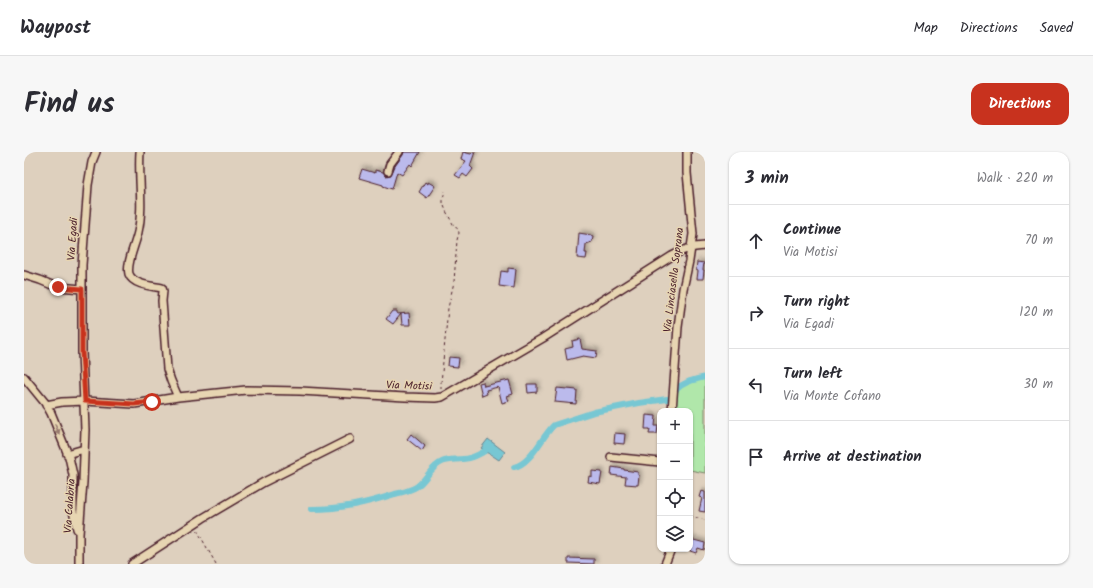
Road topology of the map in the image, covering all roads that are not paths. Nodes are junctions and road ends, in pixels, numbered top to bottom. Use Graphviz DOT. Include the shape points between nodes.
graph roads {
  1 [pos="96,152"];
  2 [pos="140,152"];
  3 [pos="399,152"];
  4 [pos="687,152"];
  5 [pos="388,172"];
  6 [pos="705,246"];
  7 [pos="691,247"];
  8 [pos="24,275"];
  9 [pos="82,289"];
  10 [pos="24,377"];
  11 [pos="178,397"];
  12 [pos="85,401"];
  13 [pos="46,405"];
  14 [pos="672,408"];
  15 [pos="350,439"];
  16 [pos="84,449"];
  17 [pos="67,454"];
  18 [pos="611,457"];
  19 [pos="657,462"];
  20 [pos="79,534"];
  21 [pos="670,552"];
  22 [pos="79,564"];
  23 [pos="132,564"];
  24 [pos="665,564"];
  1 -- 9 [label="street, Via Egadi" via="88,185"];
  2 -- 11 [label="street" via="141,214 129,275 140,283 162,288 167,369"];
  3 -- 5 [label="street" via="390,164"];
  4 -- 7 [label="street, Via Linciasella Soprana"];
  6 -- 7 [label="street"];
  7 -- 11 [label="street, Via Motisi" via="672,256 543,338 442,397 260,390"];
  7 -- 14 [label="street, Via Linciasella Soprana" via="678,327"];
  8 -- 9 [label="street" via="52,286"];
  9 -- 12 [label="street, Via Egadi"];
  10 -- 13 [label="street"];
  11 -- 12 [label="street, Via Motisi" via="134,404"];
  12 -- 13 [label="street, Via Motisi"];
  12 -- 16 [label="street, Via Egadi"];
  13 -- 17 [label="street, one-way"];
  15 -- 23 [label="street" via="264,482"];
  16 -- 17 [label="street"];
  16 -- 20 [label="street, Via Calabria"];
  17 -- 20 [label="street" via="73,475 73,511"];
  18 -- 19 [label="street"];
  20 -- 22 [label="street, Via Calabria"];
  21 -- 24 [label="street"];
}
